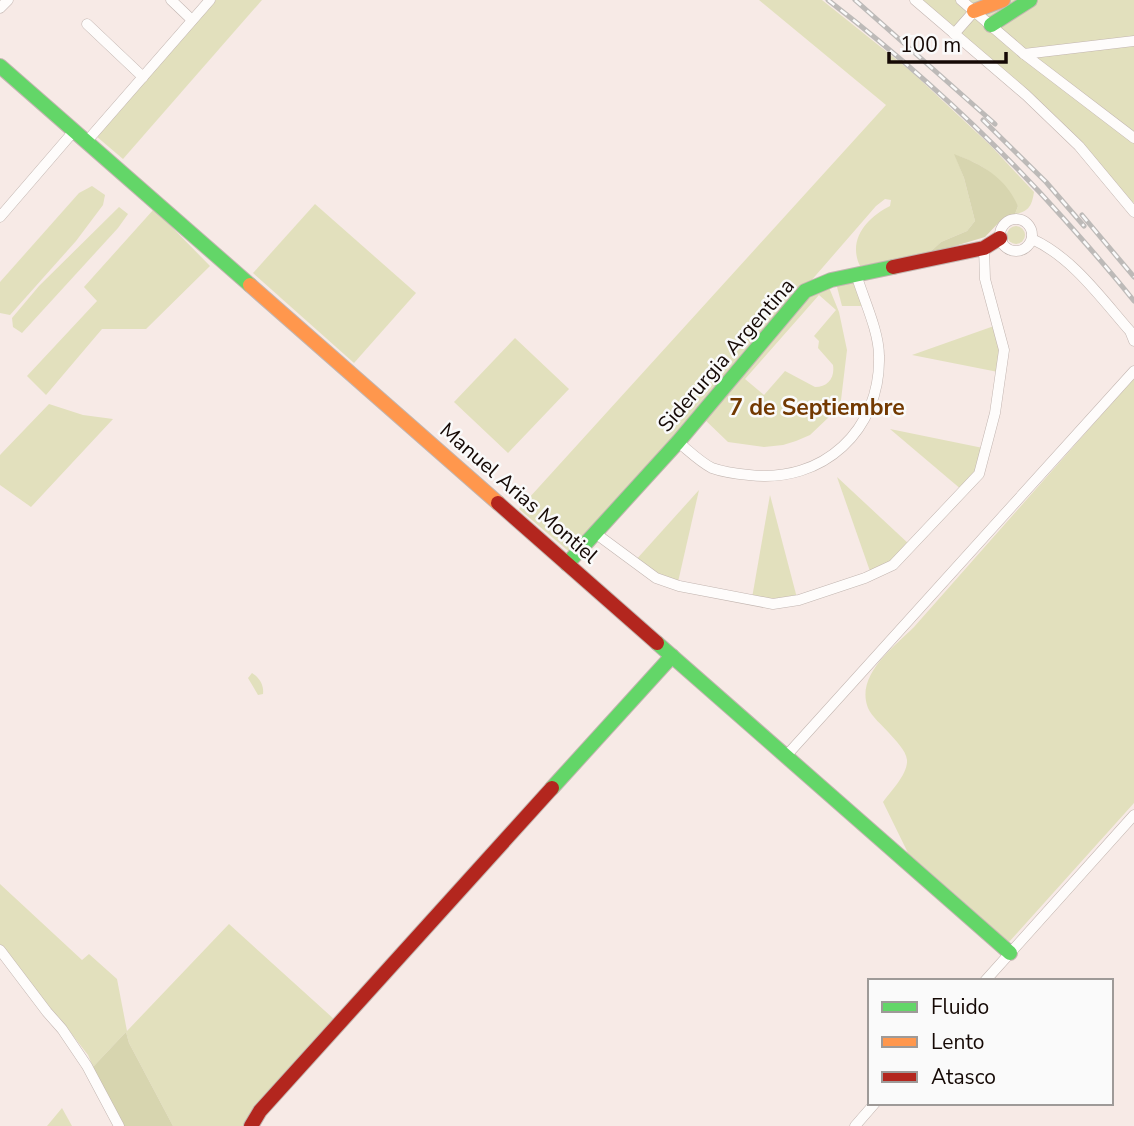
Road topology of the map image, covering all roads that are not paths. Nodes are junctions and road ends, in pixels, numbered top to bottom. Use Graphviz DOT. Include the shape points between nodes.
graph roads {
  1 [pos="8,0"];
  2 [pos="171,0"];
  3 [pos="210,0"];
  4 [pos="915,0"];
  5 [pos="961,0"];
  6 [pos="985,0"];
  7 [pos="1003,0"];
  8 [pos="1030,0"];
  9 [pos="0,8"];
  10 [pos="974,11"];
  11 [pos="192,20"];
  12 [pos="87,24"];
  13 [pos="991,25"];
  14 [pos="954,34"];
  15 [pos="1134,41"];
  16 [pos="1024,54"];
  17 [pos="0,66"];
  18 [pos="143,77"];
  19 [pos="75,131"];
  20 [pos="1134,138"];
  21 [pos="87,141"];
  22 [pos="1134,212"];
  23 [pos="0,217"];
  24 [pos="1000,238"];
  25 [pos="1032,239"];
  26 [pos="984,248"];
  27 [pos="856,274"];
  28 [pos="1134,341"];
  29 [pos="1134,371"];
  30 [pos="678,442"];
  31 [pos="595,533"];
  32 [pos="567,564"];
  33 [pos="672,656"];
  34 [pos="786,756"];
  35 [pos="1134,815"];
  36 [pos="0,950"];
  37 [pos="1010,953"];
  38 [pos="987,979"];
  39 [pos="873,1105"];
  40 [pos="118,1126"];
  41 [pos="251,1126"];
  42 [pos="855,1126"];
  1 -- 9 [label="street"];
  2 -- 11 [label="street"];
  3 -- 11 [label="street"];
  4 -- 14 [label="street"];
  5 -- 10 [label="street"];
  6 -- 10 [label="street"];
  7 -- 10 [label="street"];
  8 -- 13 [label="street"];
  10 -- 13 [label="street"];
  10 -- 14 [label="street"];
  11 -- 18 [label="street"];
  12 -- 18 [label="street"];
  13 -- 16 [label="street"];
  14 -- 22 [label="street" via="1079,146"];
  15 -- 16 [label="street"];
  16 -- 20 [label="street"];
  17 -- 19 [label="street, Manuel Arias Montiel"];
  18 -- 21 [label="street"];
  19 -- 21 [label="street, Manuel Arias Montiel"];
  19 -- 23 [label="street"];
  21 -- 32 [label="street, Manuel Arias Montiel"];
  24 -- 25 [label="street" via="1006,248 1017,251"];
  24 -- 25 [label="street, Siderurgia Argentina" via="1003,225 1016,219 1028,225"];
  24 -- 26 [label="street, Siderurgia Argentina"];
  25 -- 28 [label="street" via="1064,259"];
  26 -- 27 [label="street, Siderurgia Argentina"];
  26 -- 31 [label="street" via="985,279 1004,351 995,413 979,474 893,565 811,596 773,604 656,578"];
  27 -- 30 [label="street, Siderurgia Argentina" via="816,285 799,297"];
  27 -- 30 [label="street" via="879,358 867,418 840,449 788,475 764,477 712,468"];
  29 -- 34 [label="street"];
  30 -- 31 [label="street, Siderurgia Argentina"];
  31 -- 32 [label="street, Siderurgia Argentina"];
  32 -- 33 [label="street, Manuel Arias Montiel"];
  33 -- 34 [label="street, Manuel Arias Montiel"];
  33 -- 41 [label="street"];
  34 -- 37 [label="street, Manuel Arias Montiel"];
  35 -- 37 [label="street"];
  36 -- 40 [label="street" via="87,1066"];
  37 -- 38 [label="street"];
  39 -- 42 [label="street"];
}
